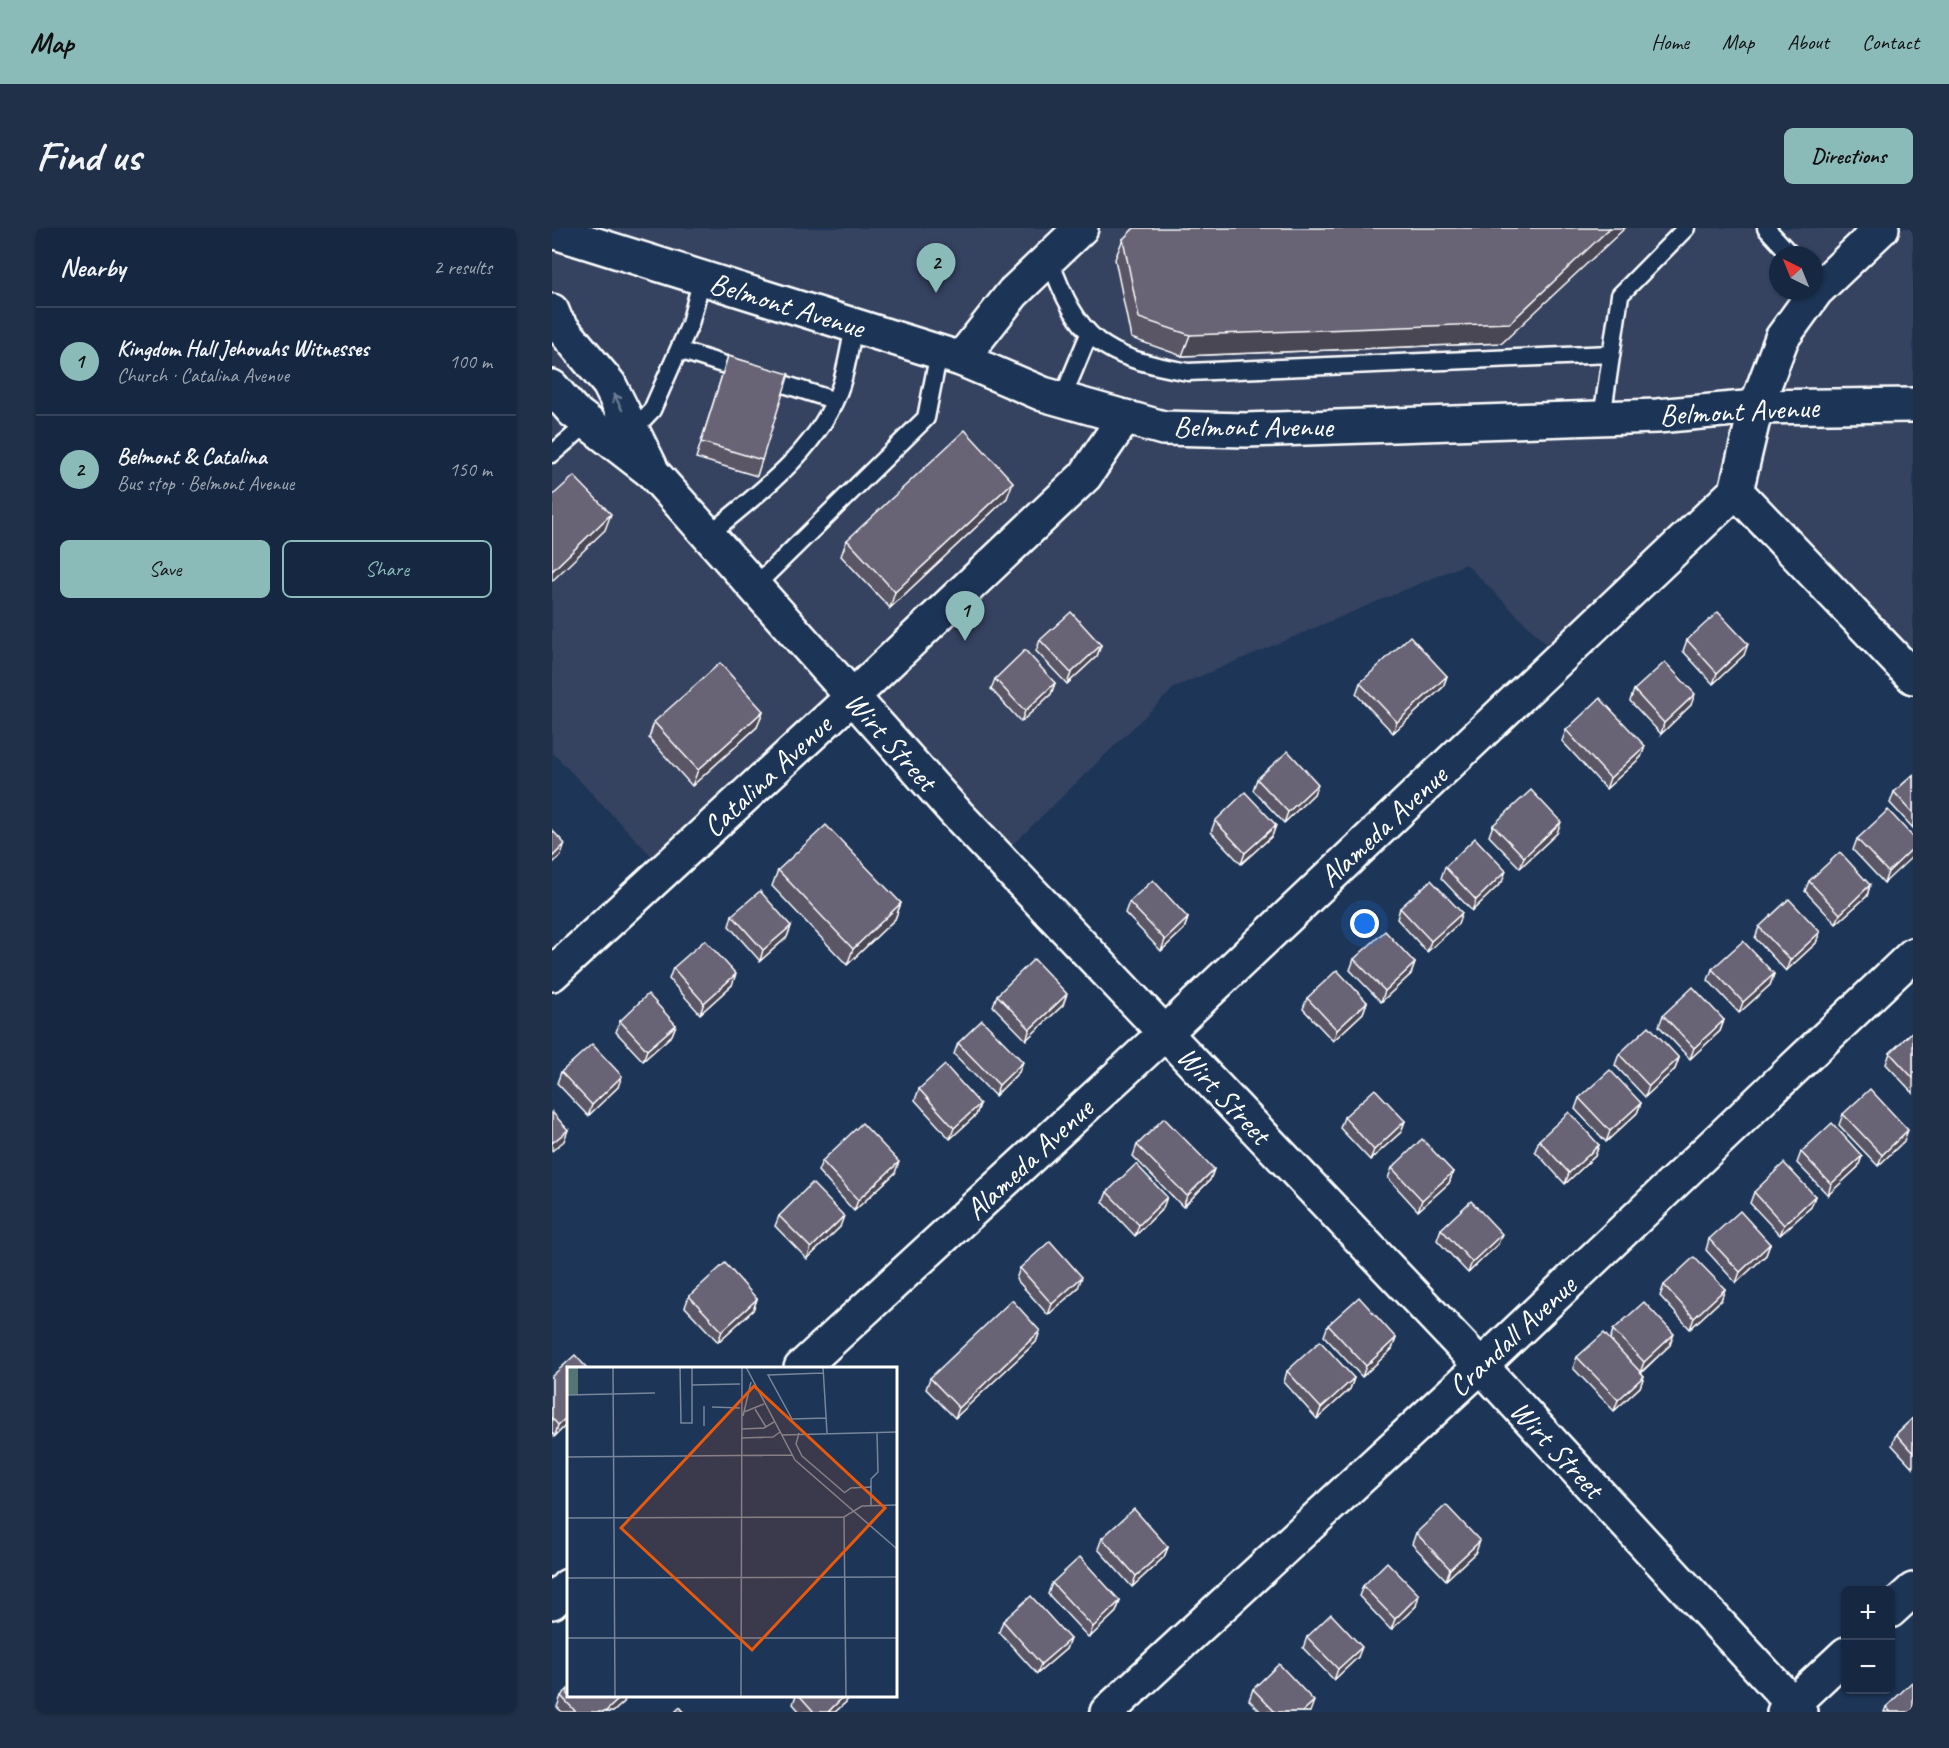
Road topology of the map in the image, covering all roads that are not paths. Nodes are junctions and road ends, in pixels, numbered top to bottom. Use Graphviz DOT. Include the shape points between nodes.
graph roads {
  1 [pos="1081,228"];
  2 [pos="1686,228"];
  3 [pos="1766,228"];
  4 [pos="1882,228"];
  5 [pos="552,231"];
  6 [pos="1783,246"];
  7 [pos="1049,258"];
  8 [pos="702,278"];
  9 [pos="1823,278"];
  10 [pos="1806,300"];
  11 [pos="552,311"];
  12 [pos="854,326"];
  13 [pos="1089,334"];
  14 [pos="679,350"];
  15 [pos="1611,354"];
  16 [pos="950,356"];
  17 [pos="552,387"];
  18 [pos="1062,399"];
  19 [pos="833,400"];
  20 [pos="1913,405"];
  21 [pos="1756,407"];
  22 [pos="1125,417"];
  23 [pos="1602,418"];
  24 [pos="588,423"];
  25 [pos="632,431"];
  26 [pos="552,454"];
  27 [pos="653,473"];
  28 [pos="1736,491"];
  29 [pos="708,535"];
  30 [pos="754,587"];
  31 [pos="1913,677"];
  32 [pos="851,698"];
  33 [pos="1913,955"];
  34 [pos="552,974"];
  35 [pos="1165,1033"];
  36 [pos="1481,1366"];
  37 [pos="802,1367"];
  38 [pos="567,1587"];
  39 [pos="1913,1590"];
  40 [pos="552,1602"];
  41 [pos="1895,1606"];
  42 [pos="1841,1658"];
  43 [pos="1792,1709"];
  44 [pos="1107,1712"];
  1 -- 7 [label="street"];
  2 -- 15 [label="lane" via="1620,295"];
  3 -- 6 [label="lane"];
  4 -- 9 [label="street"];
  5 -- 8 [label="street, Belmont Avenue"];
  7 -- 13 [label="lane" via="1070,311"];
  7 -- 16 [label="street"];
  8 -- 12 [label="street, Belmont Avenue"];
  8 -- 14 [label="lane"];
  10 -- 21 [label="street" via="1782,338"];
  25 -- 11 [label="street, Wirt Street, one-way" via="609,384 556,321"];
  12 -- 16 [label="street, Belmont Avenue"];
  12 -- 19 [label="lane" via="841,385"];
  13 -- 15 [label="lane" via="1114,352 1148,365 1188,372"];
  13 -- 18 [label="lane"];
  14 -- 19 [label="lane"];
  14 -- 25 [label="lane" via="652,410"];
  15 -- 23 [label="lane"];
  16 -- 18 [label="street, Belmont Avenue"];
  16 -- 30 [label="lane" via="926,418"];
  17 -- 24 [label="street, Wirt Street"];
  18 -- 22 [label="street, Belmont Avenue"];
  19 -- 29 [label="lane" via="800,452 765,489"];
  20 -- 21 [label="street, Belmont Avenue"];
  21 -- 23 [label="street, Belmont Avenue"];
  21 -- 28 [label="street"];
  22 -- 23 [label="street, Belmont Avenue" via="1163,428 1190,430"];
  22 -- 32 [label="street, Catalina Avenue" via="1085,476"];
  24 -- 26 [label="lane"];
  24 -- 27 [label="street, Wirt Street"];
  25 -- 27 [label="street, Wirt Street"];
  27 -- 29 [label="street, Wirt Street"];
  28 -- 31 [label="street"];
  28 -- 35 [label="street, Alameda Avenue"];
  29 -- 30 [label="street, Wirt Street"];
  30 -- 32 [label="street, Wirt Street"];
  32 -- 34 [label="street, Catalina Avenue"];
  32 -- 35 [label="street, Wirt Street"];
  33 -- 36 [label="street, Crandall Avenue"];
  35 -- 36 [label="street, Wirt Street"];
  35 -- 37 [label="street, Alameda Avenue"];
  36 -- 43 [label="street, Wirt Street"];
  36 -- 44 [label="street, Crandall Avenue"];
  38 -- 40 [label="street"];
  39 -- 41 [label="street"];
  42 -- 43 [label="street"];
}
